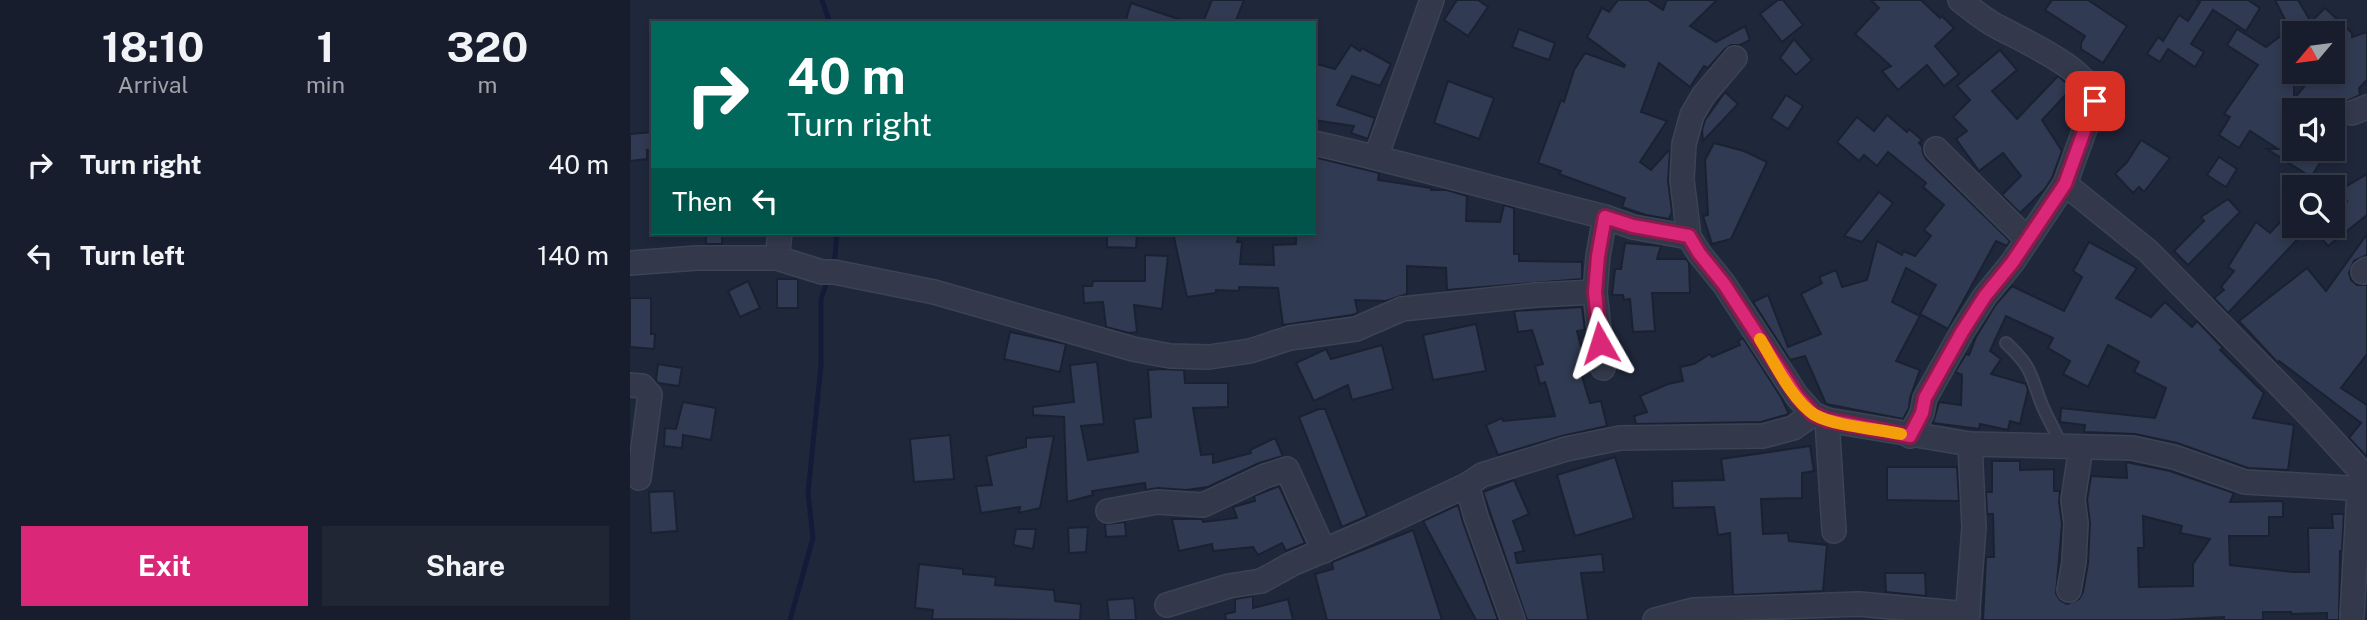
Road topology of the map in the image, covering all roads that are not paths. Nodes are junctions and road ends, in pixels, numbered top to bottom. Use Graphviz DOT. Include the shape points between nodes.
graph roads {
  1 [pos="1432,0"];
  2 [pos="1960,0"];
  3 [pos="1735,58"];
  4 [pos="1316,143"];
  5 [pos="1936,149"];
  6 [pos="1376,157"];
  7 [pos="2065,184"];
  8 [pos="1605,217"];
  9 [pos="780,235"];
  10 [pos="1689,236"];
  11 [pos="2028,239"];
  12 [pos="776,258"];
  13 [pos="630,263"];
  14 [pos="1595,292"];
  15 [pos="2006,343"];
  16 [pos="1603,368"];
  17 [pos="630,385"];
  18 [pos="1820,417"];
  19 [pos="1910,436"];
  20 [pos="1970,444"];
  21 [pos="2071,446"];
  22 [pos="639,478"];
  23 [pos="1467,485"];
  24 [pos="2364,486"];
  25 [pos="1108,511"];
  26 [pos="1834,531"];
  27 [pos="1324,551"];
  28 [pos="2069,590"];
  29 [pos="1167,605"];
  30 [pos="2352,616"];
  31 [pos="1968,617"];
  32 [pos="1513,620"];
  33 [pos="1655,620"];
  1 -- 6 [label="street"];
  2 -- 7 [label="street" via="2060,62 2093,90 2095,101"];
  3 -- 10 [label="street" via="1703,96 1684,144 1682,180"];
  4 -- 6 [label="street"];
  5 -- 11 [label="street"];
  6 -- 8 [label="street"];
  7 -- 11 [label="street"];
  7 -- 24 [label="street" via="2148,251 2310,416"];
  8 -- 10 [label="street"];
  8 -- 14 [label="street"];
  9 -- 12 [label="street"];
  10 -- 18 [label="street" via="1797,396"];
  11 -- 19 [label="street" via="1962,332 1925,398"];
  12 -- 13 [label="street"];
  12 -- 14 [label="street" via="934,292 1170,356 1250,351 1290,338 1356,328 1402,309"];
  14 -- 16 [label="street"];
  15 -- 21 [label="lane" via="2024,360 2043,406"];
  17 -- 22 [label="street" via="642,386 649,395"];
  18 -- 19 [label="street"];
  18 -- 23 [label="street" via="1763,436 1620,438 1566,449 1482,475"];
  18 -- 26 [label="street"];
  19 -- 20 [label="street"];
  20 -- 21 [label="street"];
  20 -- 31 [label="street" via="1974,527"];
  21 -- 24 [label="street" via="2152,452 2245,482"];
  21 -- 28 [label="street" via="2076,523"];
  23 -- 27 [label="street"];
  23 -- 32 [label="street"];
  24 -- 30 [label="street"];
  25 -- 27 [label="street" via="1157,502 1203,505 1287,469"];
  27 -- 29 [label="street" via="1261,581"];
  31 -- 33 [label="street" via="1859,604 1692,610"];
}
